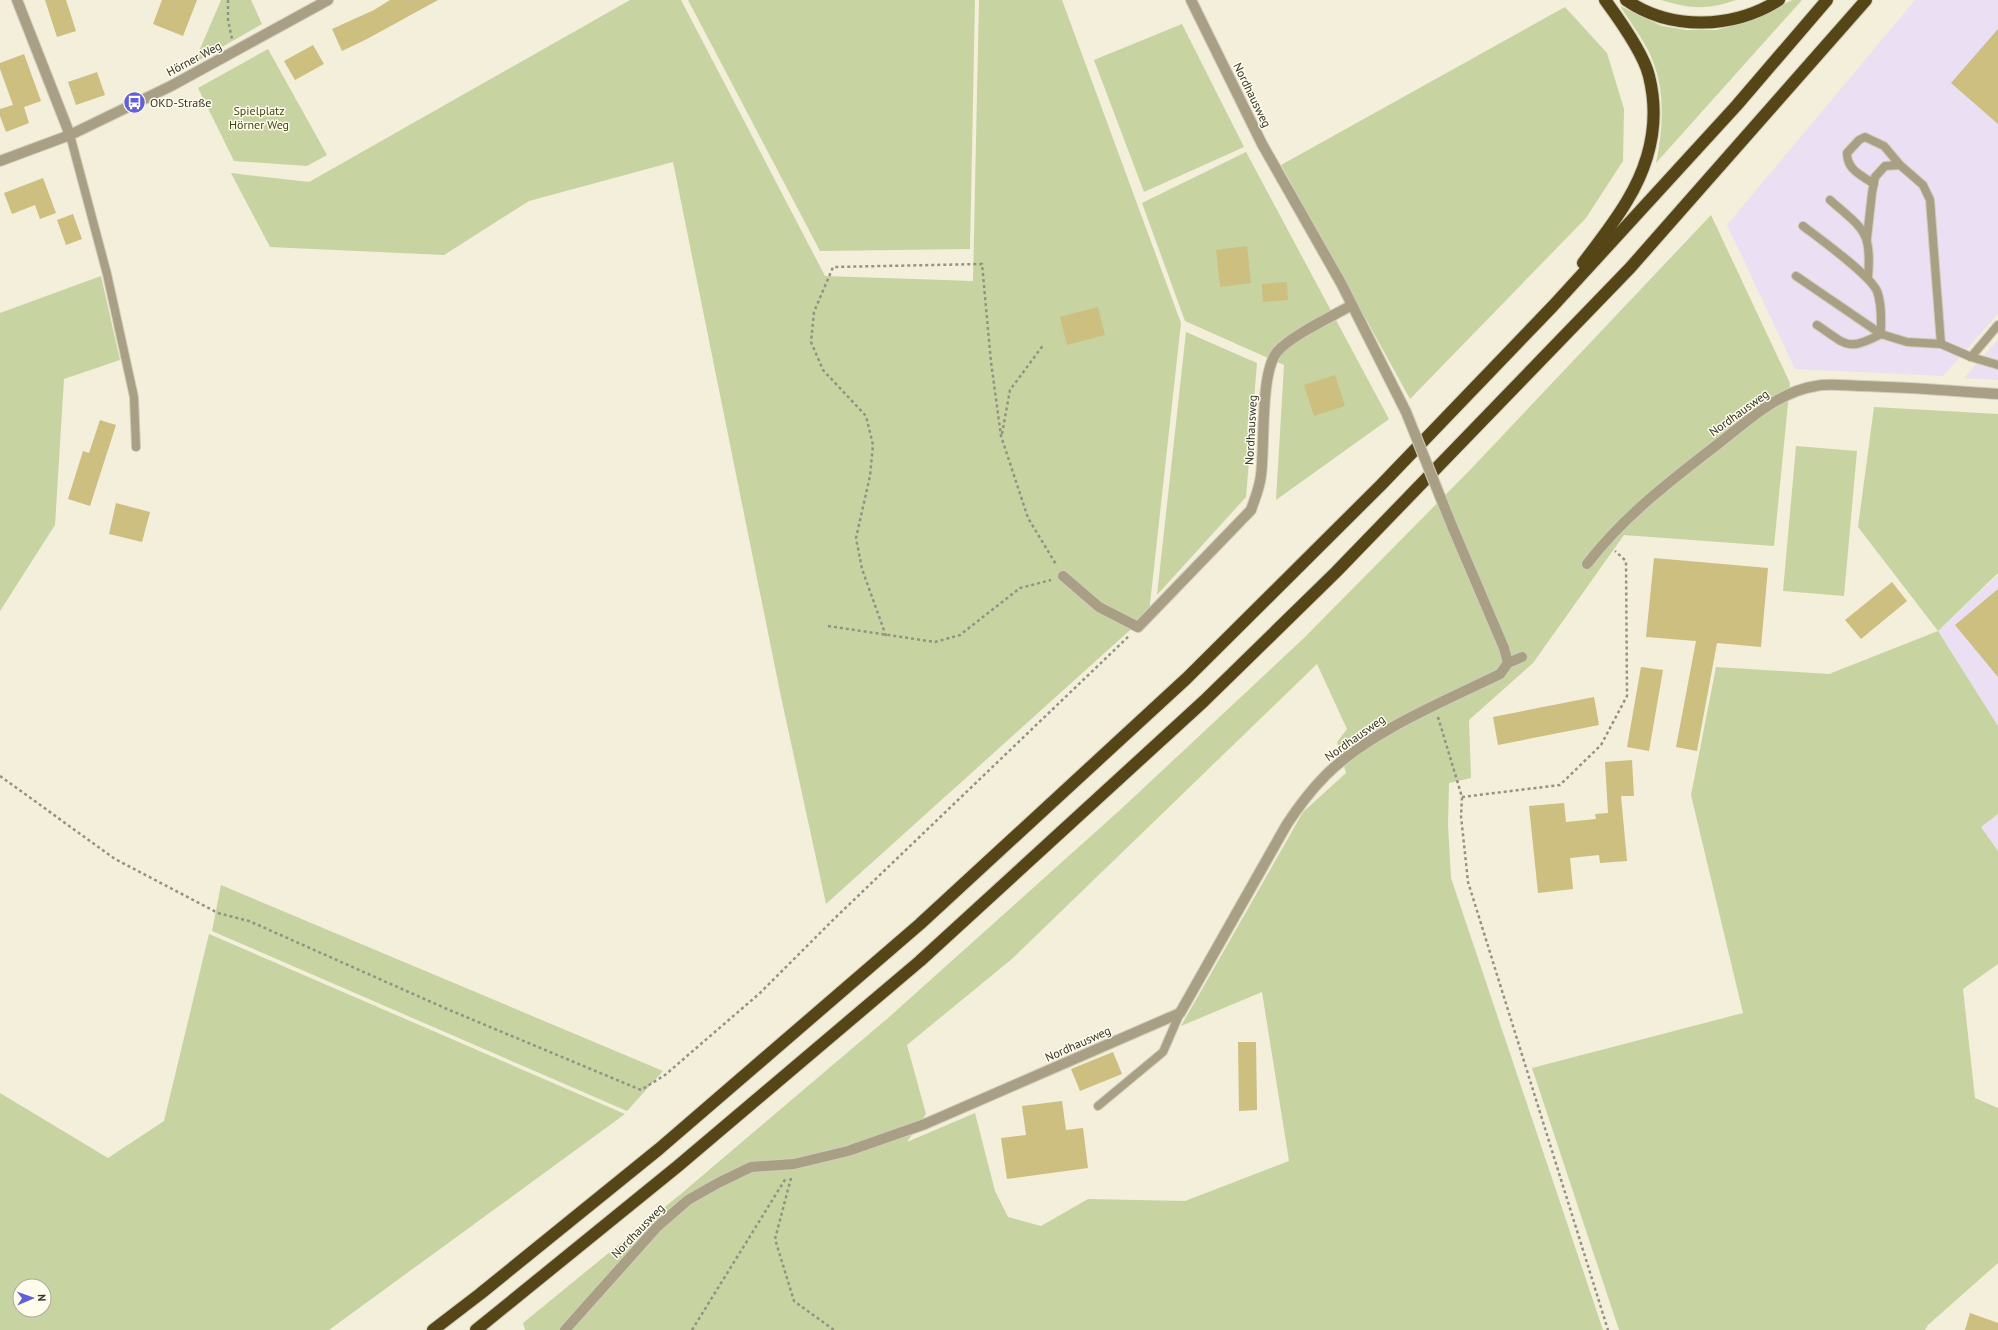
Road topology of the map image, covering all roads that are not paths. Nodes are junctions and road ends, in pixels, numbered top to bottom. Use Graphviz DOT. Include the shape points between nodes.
graph roads {
  1 [pos="17,0"];
  2 [pos="328,0"];
  3 [pos="1191,0"];
  4 [pos="1605,0"];
  5 [pos="1626,0"];
  6 [pos="1779,0"];
  7 [pos="1827,0"];
  8 [pos="1866,0"];
  9 [pos="70,135"];
  10 [pos="0,161"];
  11 [pos="1900,165"];
  12 [pos="1874,184"];
  13 [pos="1830,200"];
  14 [pos="1803,226"];
  15 [pos="1867,238"];
  16 [pos="1796,276"];
  17 [pos="1868,278"];
  18 [pos="1352,305"];
  19 [pos="1553,306"];
  20 [pos="1817,325"];
  21 [pos="1998,325"];
  22 [pos="1881,334"];
  23 [pos="1942,344"];
  24 [pos="1971,356"];
  25 [pos="1998,364"];
  26 [pos="1998,394"];
  27 [pos="136,447"];
  28 [pos="1586,564"];
  29 [pos="1063,576"];
  30 [pos="1522,657"];
  31 [pos="1508,663"];
  32 [pos="1180,1014"];
  33 [pos="1098,1106"];
  34 [pos="433,1330"];
  35 [pos="476,1330"];
  36 [pos="565,1330"];
  1 -- 9 [label="street"];
  2 -- 9 [label="street, Hörner Weg" via="171,86"];
  3 -- 18 [label="street, Nordhausweg" via="1262,144"];
  4 -- 19 [label="highway" via="1620,20 1649,75 1654,108 1652,139 1644,170 1627,202"];
  5 -- 6 [label="highway" via="1655,16 1692,23 1710,23 1746,16"];
  7 -- 19 [label="highway" via="1737,105"];
  8 -- 35 [label="highway" via="1630,268 1336,572 1204,701 914,966 678,1166"];
  9 -- 10 [label="street, Hörner Weg"];
  9 -- 27 [label="lane" via="107,274 134,397"];
  11 -- 12 [label="lane" via="1885,166 1875,177"];
  11 -- 12 [label="lane" via="1884,146 1865,137 1859,140 1847,153 1849,166"];
  11 -- 23 [label="lane" via="1923,185 1930,200"];
  12 -- 15 [label="lane"];
  13 -- 15 [label="lane" via="1861,228"];
  14 -- 17 [label="lane"];
  15 -- 17 [label="lane" via="1870,254"];
  16 -- 22 [label="lane"];
  17 -- 22 [label="lane" via="1877,291"];
  18 -- 29 [label="street, Nordhausweg" via="1286,343 1276,352 1270,365 1266,386 1261,475 1251,510 1138,627 1099,607"];
  18 -- 31 [label="street, Nordhausweg, bridge" via="1406,412"];
  19 -- 34 [label="highway" via="1381,485 1187,678 920,924 658,1149"];
  20 -- 22 [label="lane" via="1846,344 1861,344"];
  21 -- 24 [label="lane"];
  22 -- 23 [label="lane" via="1906,342"];
  23 -- 24 [label="lane"];
  24 -- 25 [label="lane"];
  26 -- 28 [label="street, Nordhausweg" via="1850,386 1818,386 1795,391 1771,403 1668,483 1632,513 1604,541"];
  30 -- 31 [label="street, Nordhausweg"];
  31 -- 32 [label="street, Nordhausweg" via="1500,674 1398,724 1353,752 1326,775 1302,801 1287,824"];
  32 -- 33 [label="lane" via="1163,1052"];
  32 -- 36 [label="street, Nordhausweg" via="925,1124 848,1151 794,1164 751,1167 688,1200 657,1227"];
}
